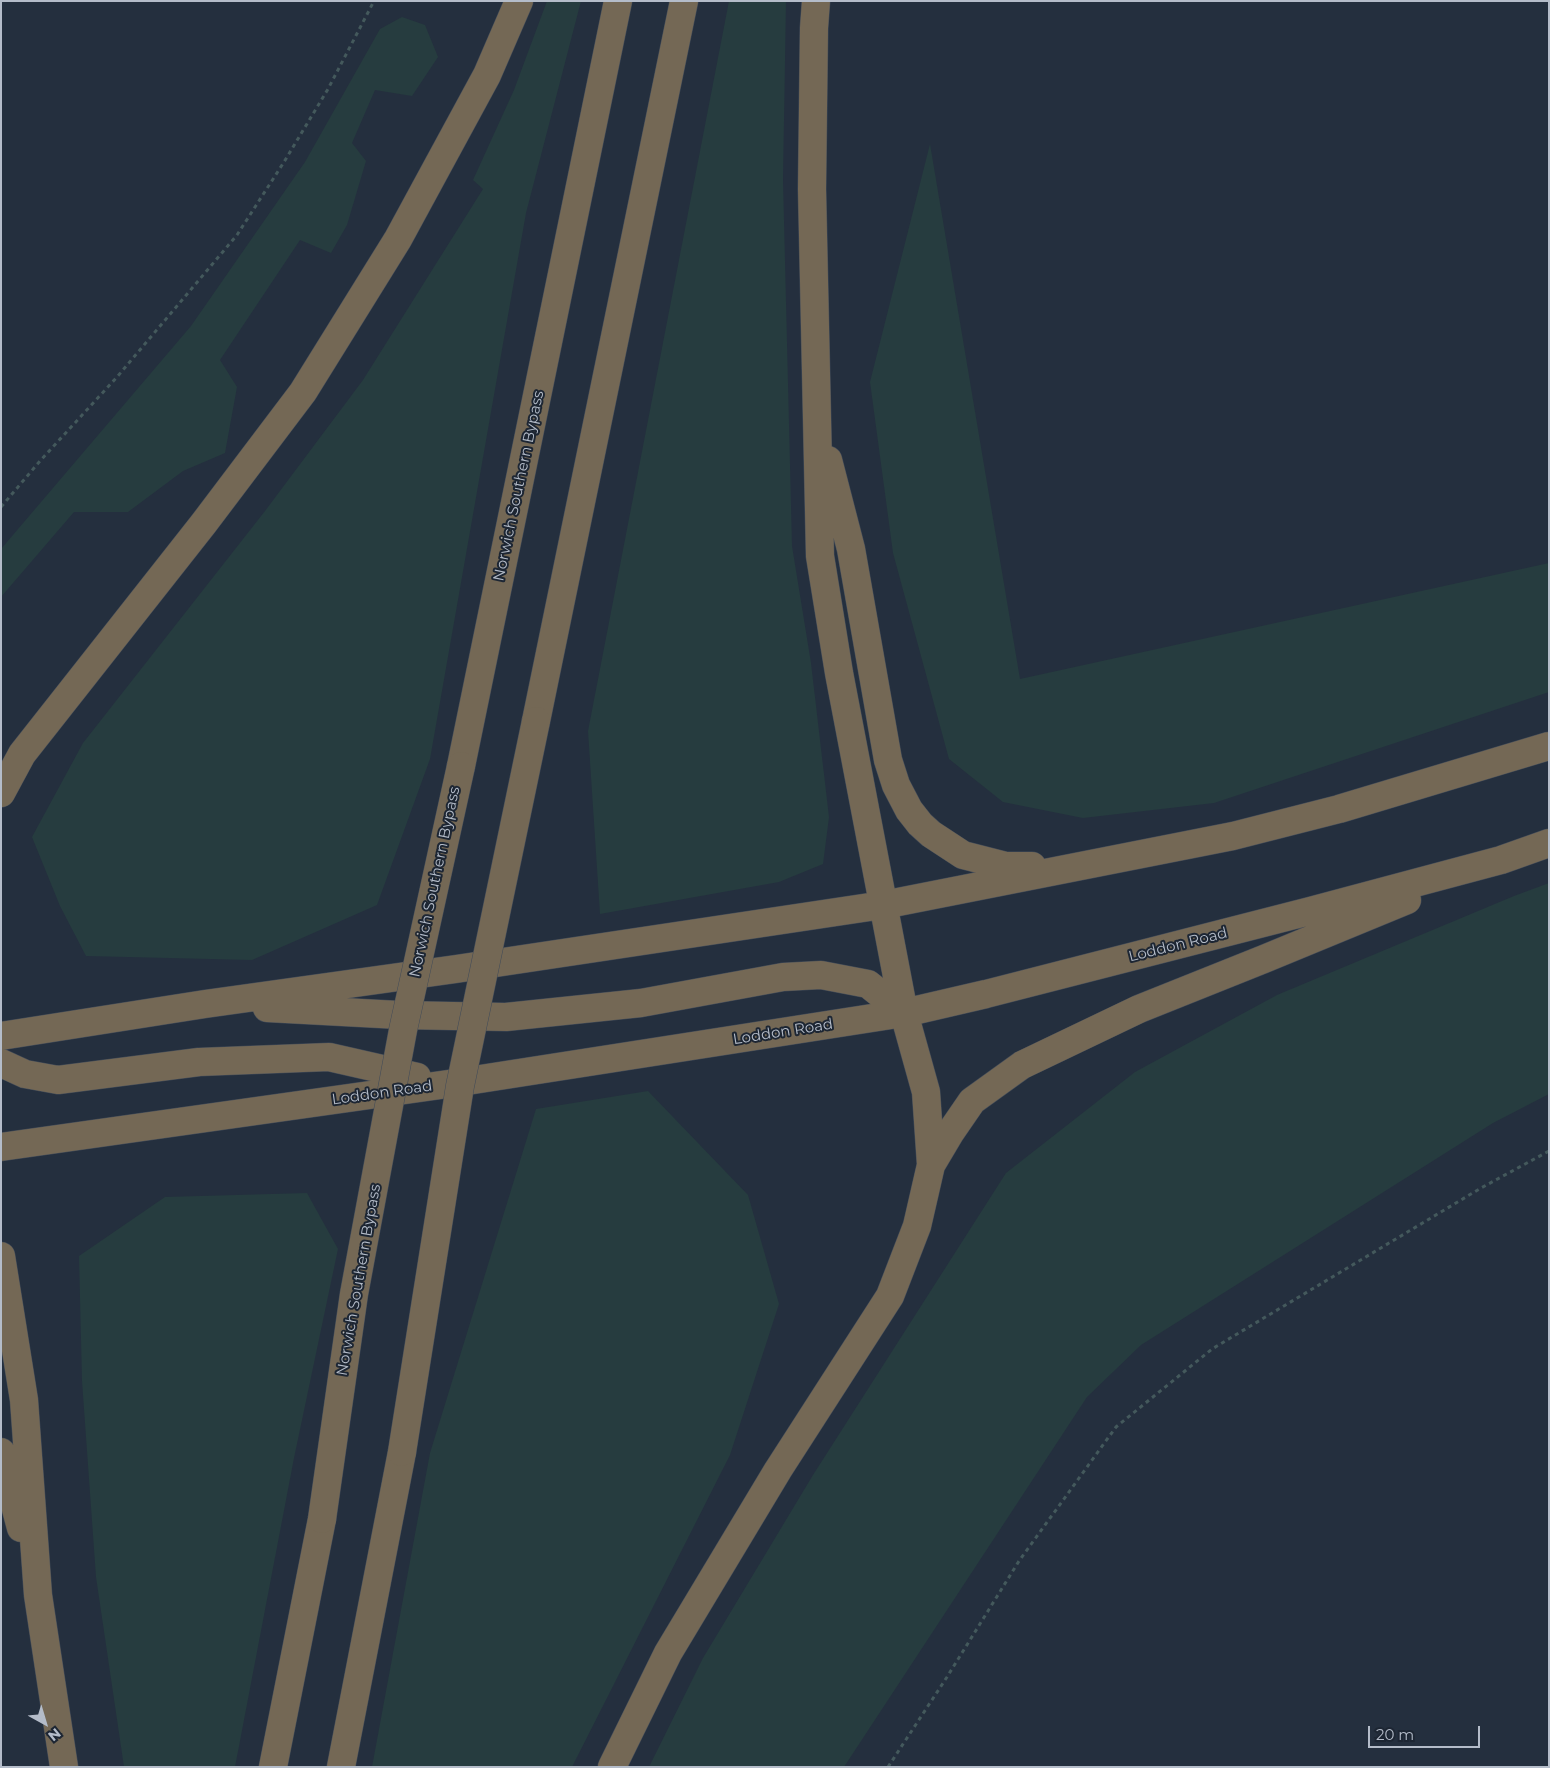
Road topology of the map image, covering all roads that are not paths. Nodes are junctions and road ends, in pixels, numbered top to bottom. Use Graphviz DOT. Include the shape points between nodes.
graph roads {
  1 [pos="519,1"];
  2 [pos="618,1"];
  3 [pos="684,1"];
  4 [pos="816,1"];
  5 [pos="817,417"];
  6 [pos="1549,746"];
  7 [pos="1,793"];
  8 [pos="1549,844"];
  9 [pos="1501,860"];
  10 [pos="1082,865"];
  11 [pos="883,905"];
  12 [pos="205,1004"];
  13 [pos="904,1013"];
  14 [pos="1,1036"];
  15 [pos="1,1063"];
  16 [pos="448,1084"];
  17 [pos="1,1147"];
  18 [pos="931,1165"];
  19 [pos="1,1256"];
  20 [pos="1,1452"];
  21 [pos="38,1595"];
  22 [pos="64,1767"];
  23 [pos="273,1767"];
  24 [pos="341,1767"];
  25 [pos="612,1767"];
  1 -- 7 [label="highway" via="487,75 398,239 303,392 22,754"];
  2 -- 23 [label="highway, Norwich Southern Bypass, bridge" via="461,766 403,1030 356,1284 322,1518"];
  3 -- 24 [label="highway, bridge" via="460,1086 402,1452"];
  4 -- 5 [label="highway" via="812,189"];
  5 -- 10 [label="highway" via="851,549 888,760 909,810 931,834 964,854 1006,866"];
  5 -- 11 [label="highway" via="820,556"];
  6 -- 10 [label="highway" via="1339,809 1233,836"];
  8 -- 9 [label="highway, Loddon Road"];
  9 -- 13 [label="highway, Loddon Road"];
  9 -- 18 [label="highway" via="1139,1009 1022,1065 972,1101"];
  10 -- 11 [label="highway"];
  11 -- 12 [label="highway"];
  11 -- 13 [label="highway"];
  12 -- 13 [label="highway" via="399,1015 506,1017 641,1003 783,977 821,975 868,984"];
  12 -- 14 [label="highway"];
  13 -- 16 [label="highway, Loddon Road"];
  13 -- 18 [label="highway" via="926,1092"];
  15 -- 16 [label="highway" via="25,1074 58,1080 199,1062 329,1057"];
  16 -- 17 [label="highway, Loddon Road"];
  18 -- 25 [label="highway" via="917,1226 890,1296 778,1470 668,1653"];
  19 -- 21 [label="highway" via="24,1400"];
  20 -- 21 [label="highway"];
  21 -- 22 [label="highway"];
}
